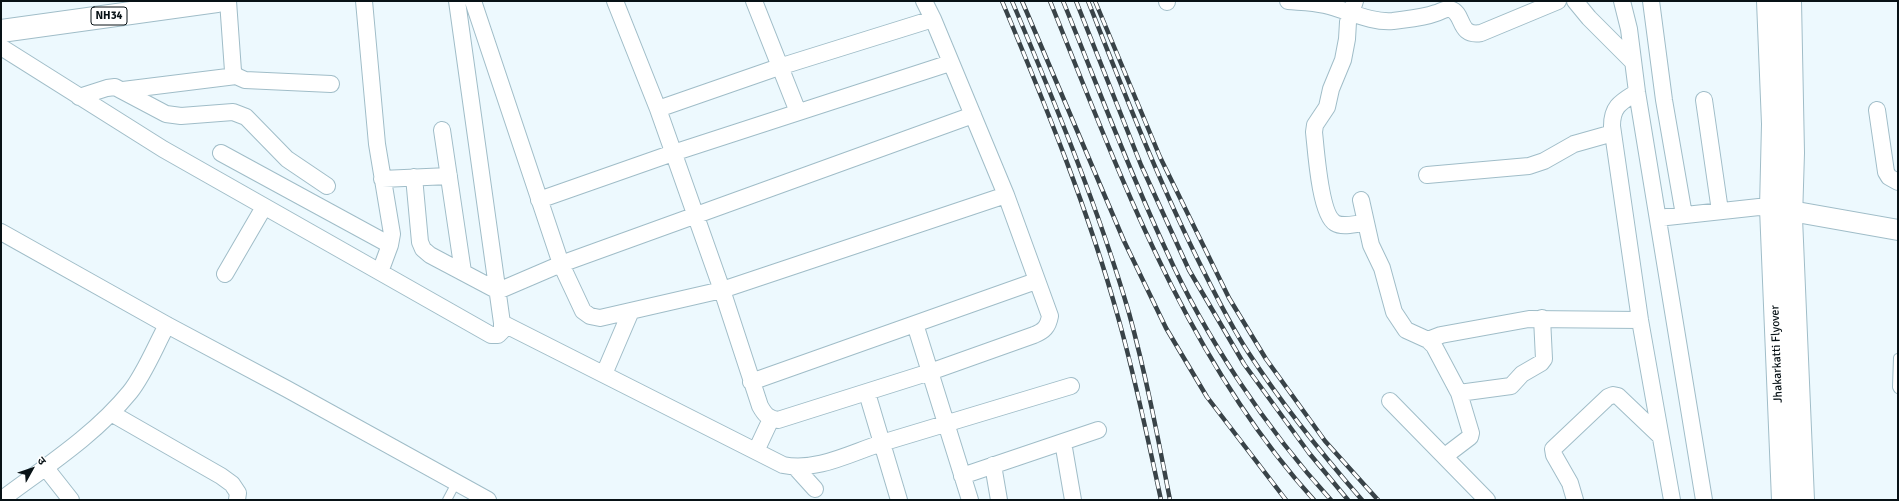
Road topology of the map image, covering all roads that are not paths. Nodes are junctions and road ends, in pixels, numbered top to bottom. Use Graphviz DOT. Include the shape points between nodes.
graph roads {
  1 [pos="217,1"];
  2 [pos="228,1"];
  3 [pos="364,1"];
  4 [pos="457,1"];
  5 [pos="473,1"];
  6 [pos="616,1"];
  7 [pos="754,1"];
  8 [pos="924,1"];
  9 [pos="1288,1"];
  10 [pos="1558,1"];
  11 [pos="1575,1"];
  12 [pos="1622,1"];
  13 [pos="1651,1"];
  14 [pos="1768,1"];
  15 [pos="1790,1"];
  16 [pos="1353,6"];
  17 [pos="933,19"];
  18 [pos="1,31"];
  19 [pos="1,47"];
  20 [pos="1633,62"];
  21 [pos="950,63"];
  22 [pos="779,67"];
  23 [pos="236,76"];
  24 [pos="332,84"];
  25 [pos="123,90"];
  26 [pos="1637,92"];
  27 [pos="79,97"];
  28 [pos="1704,100"];
  29 [pos="658,109"];
  30 [pos="1877,110"];
  31 [pos="798,112"];
  32 [pos="973,115"];
  33 [pos="442,130"];
  34 [pos="1613,134"];
  35 [pos="221,153"];
  36 [pos="673,153"];
  37 [pos="1427,175"];
  38 [pos="449,176"];
  39 [pos="414,177"];
  40 [pos="382,179"];
  41 [pos="1898,182"];
  42 [pos="327,186"];
  43 [pos="1006,194"];
  44 [pos="539,200"];
  45 [pos="1361,200"];
  46 [pos="264,207"];
  47 [pos="1781,210"];
  48 [pos="1720,211"];
  49 [pos="695,214"];
  50 [pos="1684,215"];
  51 [pos="1658,218"];
  52 [pos="1366,222"];
  53 [pos="1898,230"];
  54 [pos="1,232"];
  55 [pos="1782,237"];
  56 [pos="390,245"];
  57 [pos="561,264"];
  58 [pos="380,272"];
  59 [pos="464,272"];
  60 [pos="225,274"];
  61 [pos="1036,281"];
  62 [pos="722,290"];
  63 [pos="498,291"];
  64 [pos="631,311"];
  65 [pos="1542,318"];
  66 [pos="1640,320"];
  67 [pos="502,323"];
  68 [pos="916,324"];
  69 [pos="167,325"];
  70 [pos="1428,340"];
  71 [pos="1898,358"];
  72 [pos="930,372"];
  73 [pos="604,374"];
  74 [pos="751,382"];
  75 [pos="1071,386"];
  76 [pos="1898,389"];
  77 [pos="867,393"];
  78 [pos="1459,393"];
  79 [pos="1390,401"];
  80 [pos="110,413"];
  81 [pos="770,419"];
  82 [pos="946,424"];
  83 [pos="1098,430"];
  84 [pos="1660,436"];
  85 [pos="883,442"];
  86 [pos="1063,442"];
  87 [pos="756,451"];
  88 [pos="1445,456"];
  89 [pos="994,465"];
  90 [pos="45,467"];
  91 [pos="796,468"];
  92 [pos="962,476"];
  93 [pos="456,483"];
  94 [pos="815,489"];
  95 [pos="1,500"];
  96 [pos="71,500"];
  97 [pos="237,500"];
  98 [pos="447,500"];
  99 [pos="488,500"];
  100 [pos="899,500"];
  101 [pos="970,500"];
  102 [pos="999,500"];
  103 [pos="1073,500"];
  104 [pos="1487,500"];
  105 [pos="1575,500"];
  106 [pos="1672,500"];
  107 [pos="1704,500"];
  108 [pos="1783,500"];
  109 [pos="1803,500"];
  1 -- 18 [label="main road, NH34"];
  2 -- 23 [label="street" via="233,71"];
  3 -- 40 [label="street"];
  4 -- 63 [label="street"];
  5 -- 44 [label="street"];
  6 -- 29 [label="street"];
  7 -- 22 [label="street"];
  8 -- 17 [label="street"];
  9 -- 16 [label="street"];
  10 -- 16 [label="street" via="1475,34 1466,30 1453,10 1389,21 1375,19"];
  11 -- 20 [label="street"];
  12 -- 20 [label="street"];
  13 -- 50 [label="street" via="1664,100"];
  14 -- 47 [label="main road" via="1773,124"];
  15 -- 47 [label="main road" via="1793,153"];
  16 -- 52 [label="street" via="1343,60 1331,89 1327,107 1315,125 1314,132 1320,179 1326,211 1330,218 1340,225"];
  17 -- 21 [label="street"];
  17 -- 22 [label="street"];
  19 -- 27 [label="street"];
  20 -- 26 [label="street"];
  21 -- 31 [label="street"];
  21 -- 32 [label="street"];
  22 -- 29 [label="street"];
  22 -- 31 [label="street"];
  23 -- 24 [label="street" via="245,80"];
  23 -- 25 [label="street"];
  25 -- 27 [label="street" via="108,88"];
  25 -- 42 [label="street" via="166,114 181,116 240,113 288,159"];
  26 -- 34 [label="street" via="1616,108 1612,116"];
  26 -- 51 [label="street"];
  27 -- 46 [label="street" via="162,149"];
  28 -- 48 [label="street"];
  29 -- 36 [label="street"];
  30 -- 41 [label="street" via="1886,172"];
  31 -- 36 [label="street"];
  32 -- 43 [label="street"];
  32 -- 49 [label="street"];
  33 -- 38 [label="street"];
  34 -- 37 [label="street" via="1574,144 1544,161 1529,166"];
  34 -- 66 [label="street"];
  35 -- 56 [label="street"];
  36 -- 44 [label="street"];
  36 -- 49 [label="street"];
  38 -- 39 [label="street"];
  38 -- 59 [label="street"];
  39 -- 40 [label="street"];
  39 -- 59 [label="street" via="420,242 430,255"];
  40 -- 56 [label="street" via="391,227"];
  43 -- 61 [label="street"];
  43 -- 62 [label="street"];
  44 -- 57 [label="street"];
  45 -- 52 [label="street"];
  46 -- 58 [label="street"];
  46 -- 60 [label="street"];
  47 -- 48 [label="street" via="1759,207"];
  47 -- 53 [label="street"];
  47 -- 55 [label="main road, Jhakarkatti Flyover"];
  48 -- 50 [label="street"];
  49 -- 57 [label="street"];
  49 -- 62 [label="street"];
  50 -- 51 [label="street"];
  51 -- 107 [label="street"];
  52 -- 70 [label="street" via="1371,245 1382,268 1398,320 1406,330"];
  54 -- 69 [label="street"];
  55 -- 108 [label="main road, Jhakarkatti Flyover"];
  55 -- 109 [label="main road, Jhakarkatti Flyover"];
  56 -- 58 [label="street"];
  57 -- 63 [label="street"];
  57 -- 64 [label="street" via="583,311 590,316 600,318"];
  58 -- 67 [label="street" via="491,335 498,335 502,331"];
  59 -- 63 [label="street"];
  61 -- 68 [label="street"];
  61 -- 72 [label="street" via="1050,316 1043,331"];
  62 -- 64 [label="street"];
  62 -- 74 [label="street"];
  63 -- 67 [label="street"];
  64 -- 73 [label="street"];
  65 -- 66 [label="street"];
  65 -- 70 [label="street" via="1441,335"];
  65 -- 78 [label="street" via="1544,359 1541,363 1522,374 1511,386"];
  66 -- 84 [label="street"];
  67 -- 73 [label="street"];
  68 -- 72 [label="street"];
  68 -- 74 [label="street"];
  69 -- 80 [label="street" via="131,391"];
  69 -- 93 [label="street"];
  70 -- 78 [label="street" via="1434,346"];
  71 -- 76 [label="lane"];
  72 -- 77 [label="street"];
  72 -- 82 [label="street"];
  73 -- 87 [label="street"];
  74 -- 81 [label="street" via="760,406"];
  75 -- 82 [label="street"];
  77 -- 81 [label="street" via="778,420"];
  77 -- 85 [label="street"];
  78 -- 88 [label="street" via="1471,433 1467,441"];
  79 -- 88 [label="street"];
  80 -- 90 [label="street"];
  80 -- 97 [label="street" via="221,476 232,484 238,493"];
  81 -- 87 [label="street"];
  82 -- 85 [label="street"];
  82 -- 92 [label="street"];
  83 -- 86 [label="street"];
  84 -- 105 [label="street" via="1618,396 1608,397 1553,449"];
  84 -- 106 [label="street"];
  85 -- 91 [label="street" via="814,466"];
  85 -- 100 [label="street"];
  86 -- 89 [label="street"];
  86 -- 103 [label="street"];
  87 -- 91 [label="street" via="783,465"];
  88 -- 104 [label="street"];
  89 -- 92 [label="street"];
  89 -- 102 [label="street"];
  90 -- 95 [label="street"];
  90 -- 96 [label="street"];
  91 -- 94 [label="street"];
  92 -- 101 [label="street"];
  93 -- 98 [label="lane"];
  93 -- 99 [label="street"];
}
